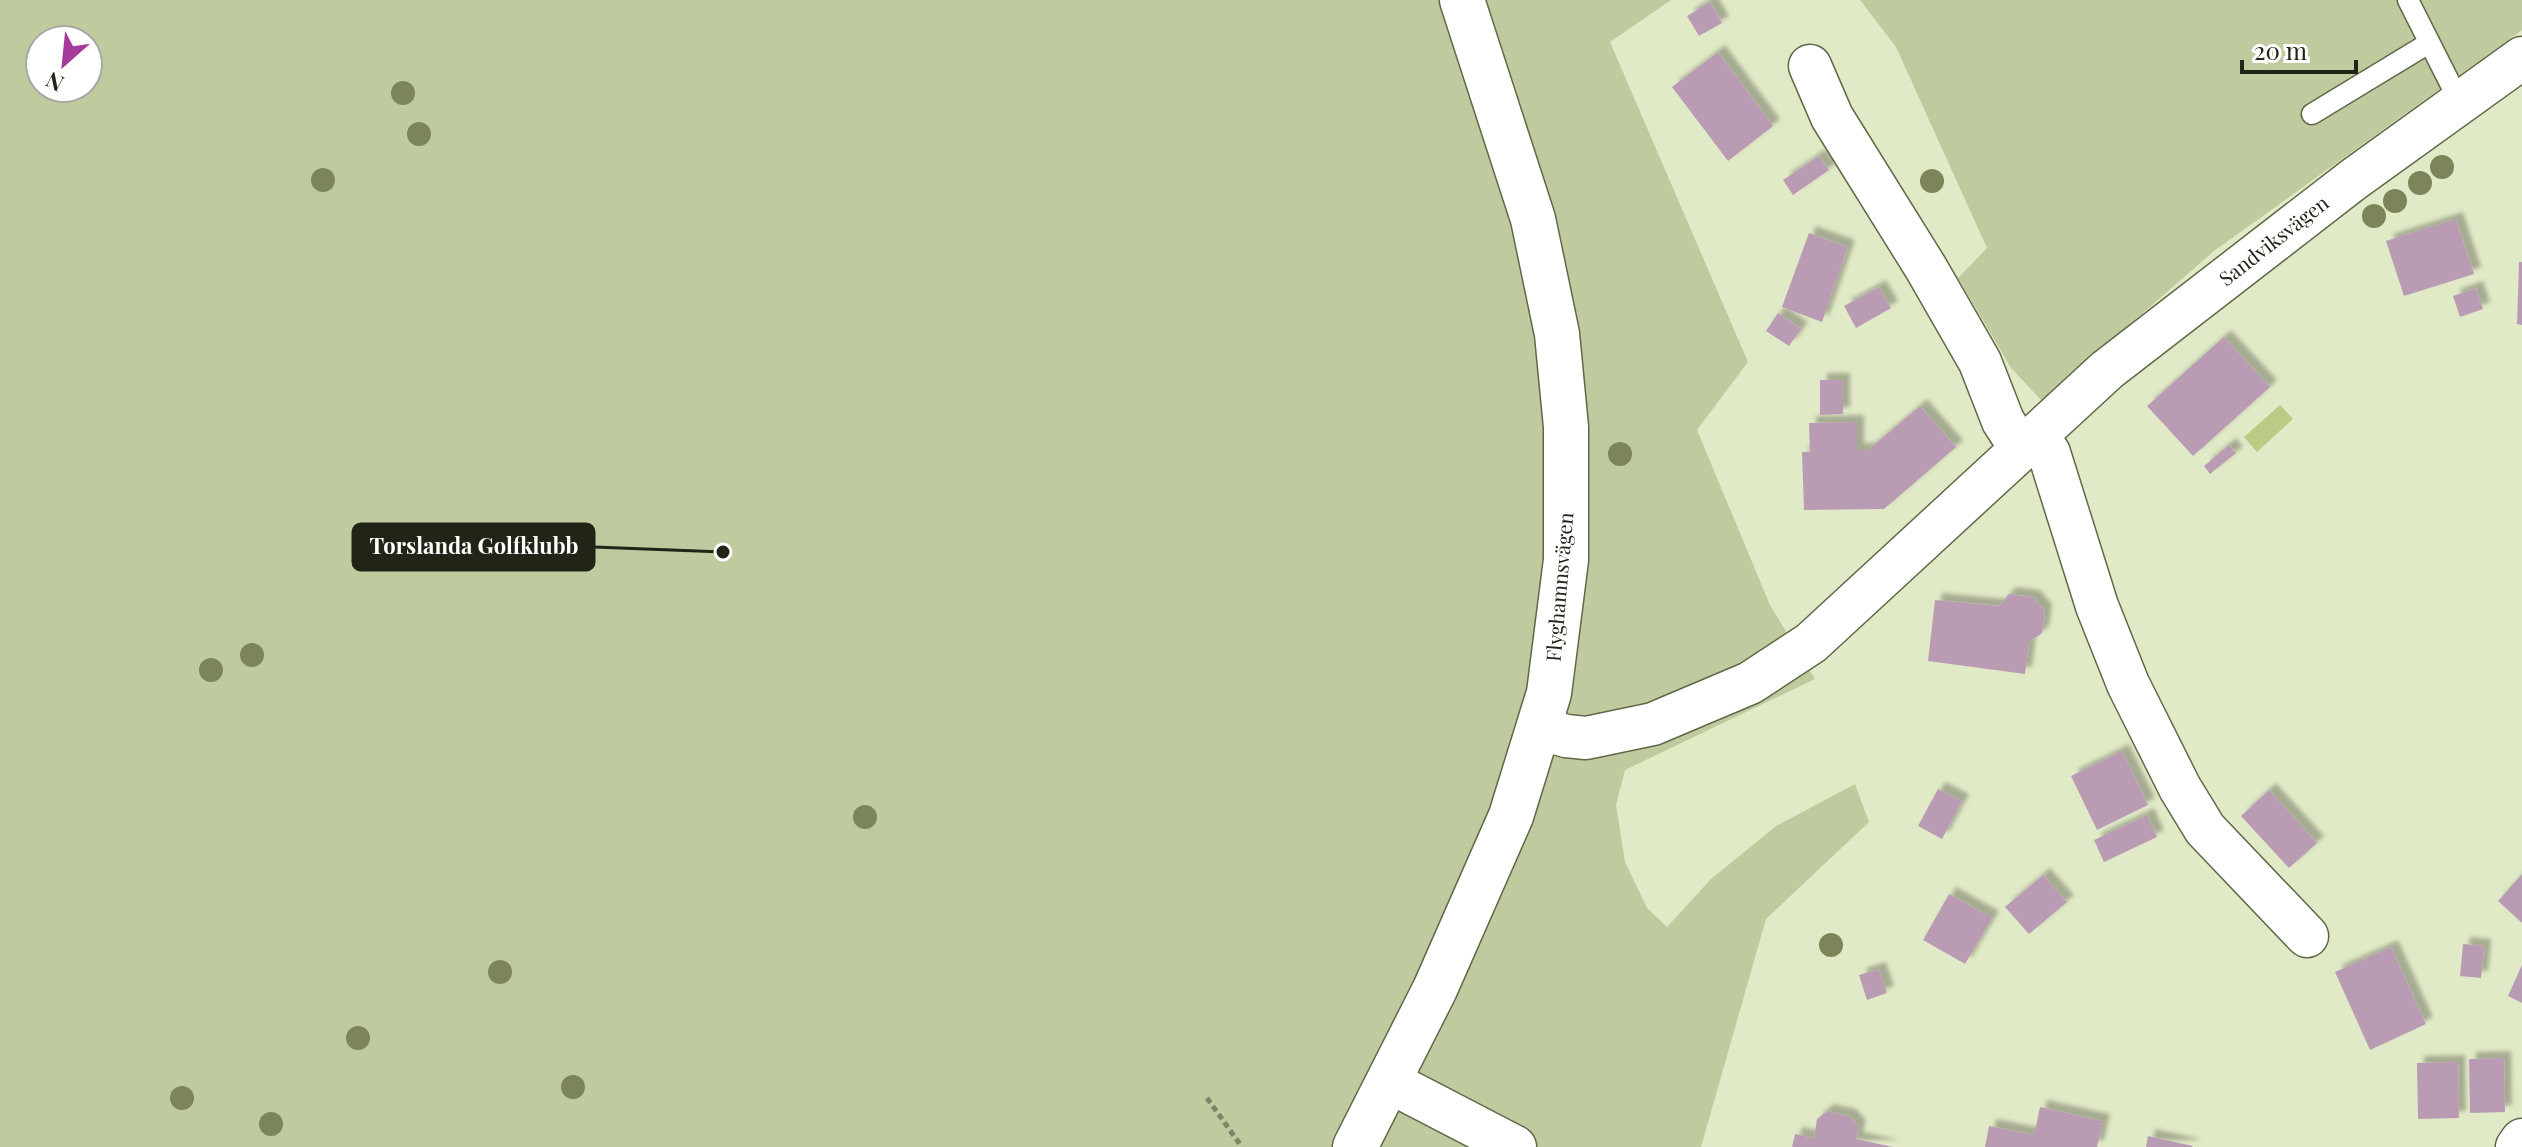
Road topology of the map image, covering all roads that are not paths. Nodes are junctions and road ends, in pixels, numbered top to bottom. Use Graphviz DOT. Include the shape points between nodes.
graph roads {
  1 [pos="1462,0"];
  2 [pos="2408,0"];
  3 [pos="2429,43"];
  4 [pos="2522,58"];
  5 [pos="1810,66"];
  6 [pos="2460,103"];
  7 [pos="2312,114"];
  8 [pos="2029,442"];
  9 [pos="1539,728"];
  10 [pos="2307,936"];
  11 [pos="1388,1081"];
  12 [pos="2522,1140"];
  13 [pos="1355,1147"];
  14 [pos="1515,1147"];
  15 [pos="2517,1147"];
  1 -- 9 [label="street, Flyghamnsvägen" via="1533,219 1562,375 1566,560 1549,693"];
  2 -- 3 [label="lane"];
  3 -- 6 [label="lane"];
  3 -- 7 [label="lane"];
  4 -- 6 [label="street, Sandviksvägen"];
  5 -- 8 [label="street" via="1832,117 1980,362 2003,421"];
  6 -- 8 [label="street, Sandviksvägen" via="2119,361"];
  8 -- 9 [label="street, Sandviksvägen" via="1811,643 1750,683 1653,724 1586,738"];
  8 -- 10 [label="street" via="2049,453 2097,606 2180,788 2205,829"];
  9 -- 11 [label="street, Flyghamnsvägen" via="1511,816 1468,918"];
  11 -- 13 [label="street, Flyghamnsvägen"];
  11 -- 14 [label="street"];
  12 -- 15 [label="street"];
}
